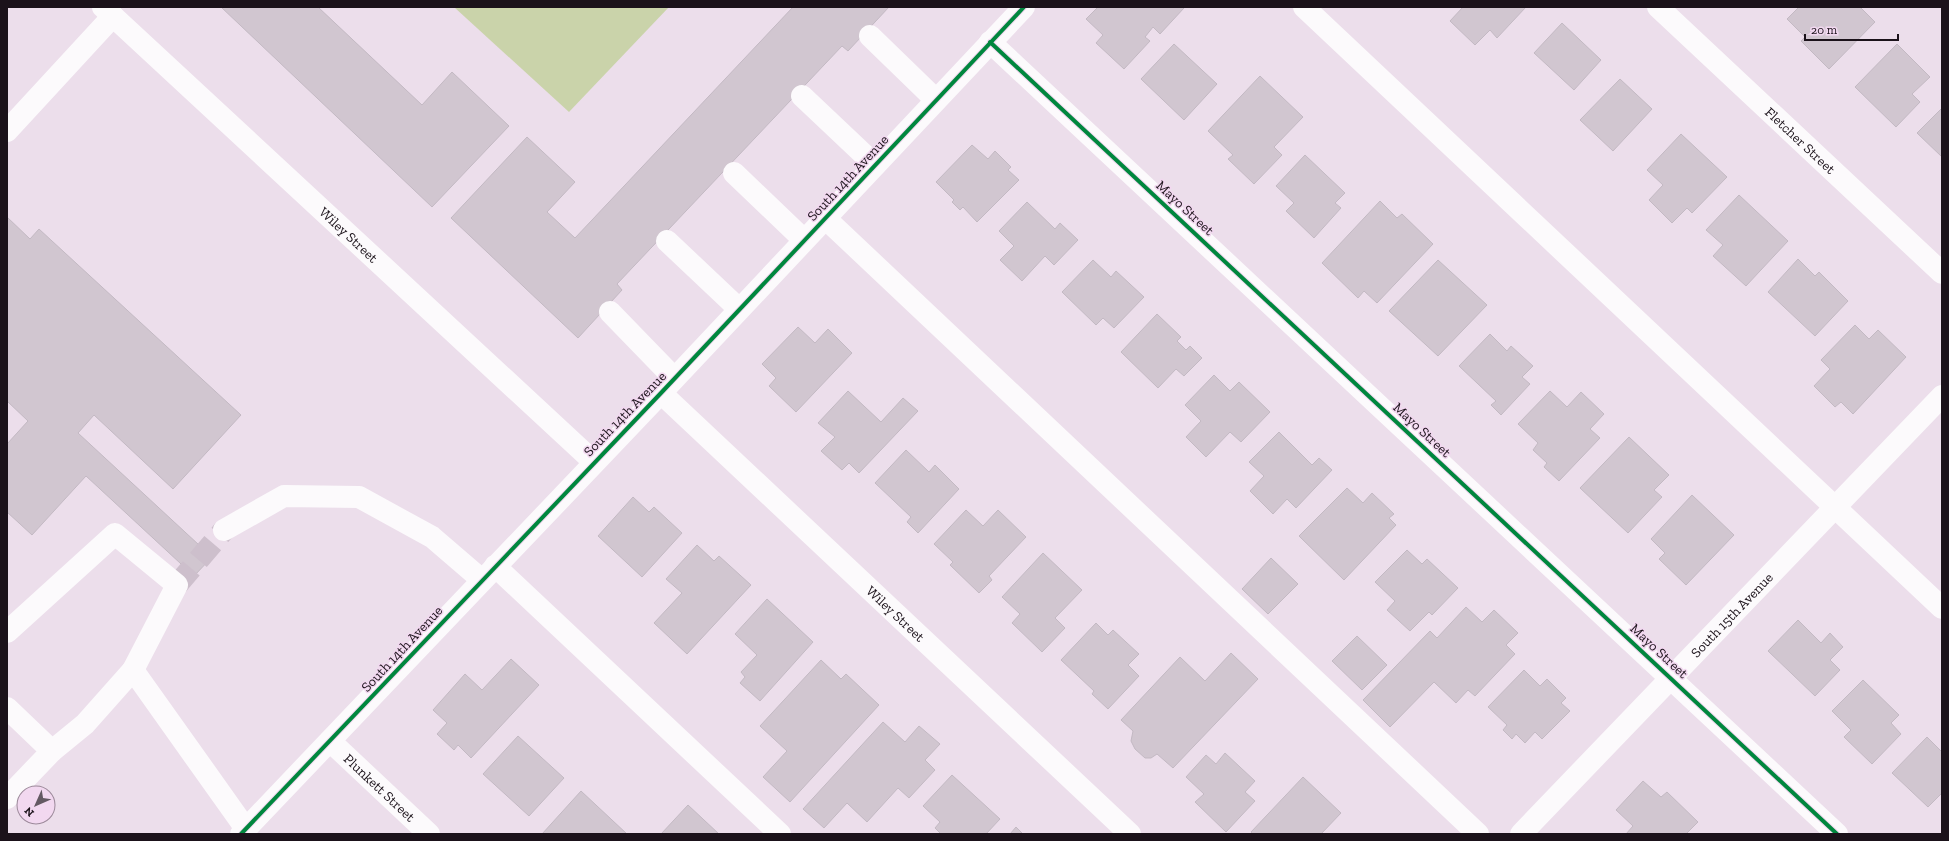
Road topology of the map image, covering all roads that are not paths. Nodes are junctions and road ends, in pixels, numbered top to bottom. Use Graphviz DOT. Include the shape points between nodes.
graph roads {
  1 [pos="1024,7"];
  2 [pos="1304,7"];
  3 [pos="1658,7"];
  4 [pos="108,12"];
  5 [pos="870,36"];
  6 [pos="990,42"];
  7 [pos="802,96"];
  8 [pos="936,100"];
  9 [pos="7,131"];
  10 [pos="875,165"];
  11 [pos="734,172"];
  12 [pos="825,218"];
  13 [pos="804,240"];
  14 [pos="667,241"];
  15 [pos="1942,273"];
  16 [pos="739,310"];
  17 [pos="610,312"];
  18 [pos="668,385"];
  19 [pos="1942,396"];
  20 [pos="594,462"];
  21 [pos="1835,507"];
  22 [pos="224,530"];
  23 [pos="489,573"];
  24 [pos="1942,608"];
  25 [pos="7,632"];
  26 [pos="133,670"];
  27 [pos="1671,677"];
  28 [pos="7,708"];
  29 [pos="330,741"];
  30 [pos="52,751"];
  31 [pos="7,798"];
  32 [pos="243,832"];
  33 [pos="429,834"];
  34 [pos="780,834"];
  35 [pos="1130,834"];
  36 [pos="1478,834"];
  37 [pos="1521,834"];
  38 [pos="1837,834"];
  1 -- 6 [label="street, South 14th Avenue"];
  2 -- 21 [label="street"];
  3 -- 15 [label="street, Fletcher Street"];
  4 -- 9 [label="street"];
  4 -- 20 [label="street, Wiley Street"];
  5 -- 8 [label="street"];
  6 -- 8 [label="street, South 14th Avenue"];
  6 -- 27 [label="street, Mayo Street"];
  7 -- 10 [label="street"];
  8 -- 10 [label="street, South 14th Avenue"];
  10 -- 12 [label="street, South 14th Avenue"];
  11 -- 13 [label="street"];
  12 -- 13 [label="street, South 14th Avenue"];
  12 -- 36 [label="street"];
  13 -- 16 [label="street, South 14th Avenue"];
  14 -- 16 [label="street"];
  16 -- 18 [label="street, South 14th Avenue"];
  17 -- 18 [label="street, Wiley Street"];
  18 -- 20 [label="street, South 14th Avenue"];
  18 -- 35 [label="street, Wiley Street"];
  19 -- 21 [label="street, South 15th Avenue"];
  20 -- 23 [label="street, South 14th Avenue"];
  21 -- 24 [label="street"];
  21 -- 27 [label="street, South 15th Avenue"];
  22 -- 23 [label="street" via="284,496 359,497 432,537"];
  23 -- 29 [label="street, South 14th Avenue"];
  23 -- 34 [label="street"];
  25 -- 26 [label="street" via="115,534 177,585"];
  26 -- 30 [label="street" via="85,724"];
  26 -- 32 [label="street"];
  27 -- 37 [label="street, South 15th Avenue"];
  27 -- 38 [label="street, Mayo Street"];
  28 -- 30 [label="street"];
  29 -- 32 [label="street, South 14th Avenue"];
  29 -- 33 [label="street, Plunkett Street"];
  30 -- 31 [label="street"];
}
